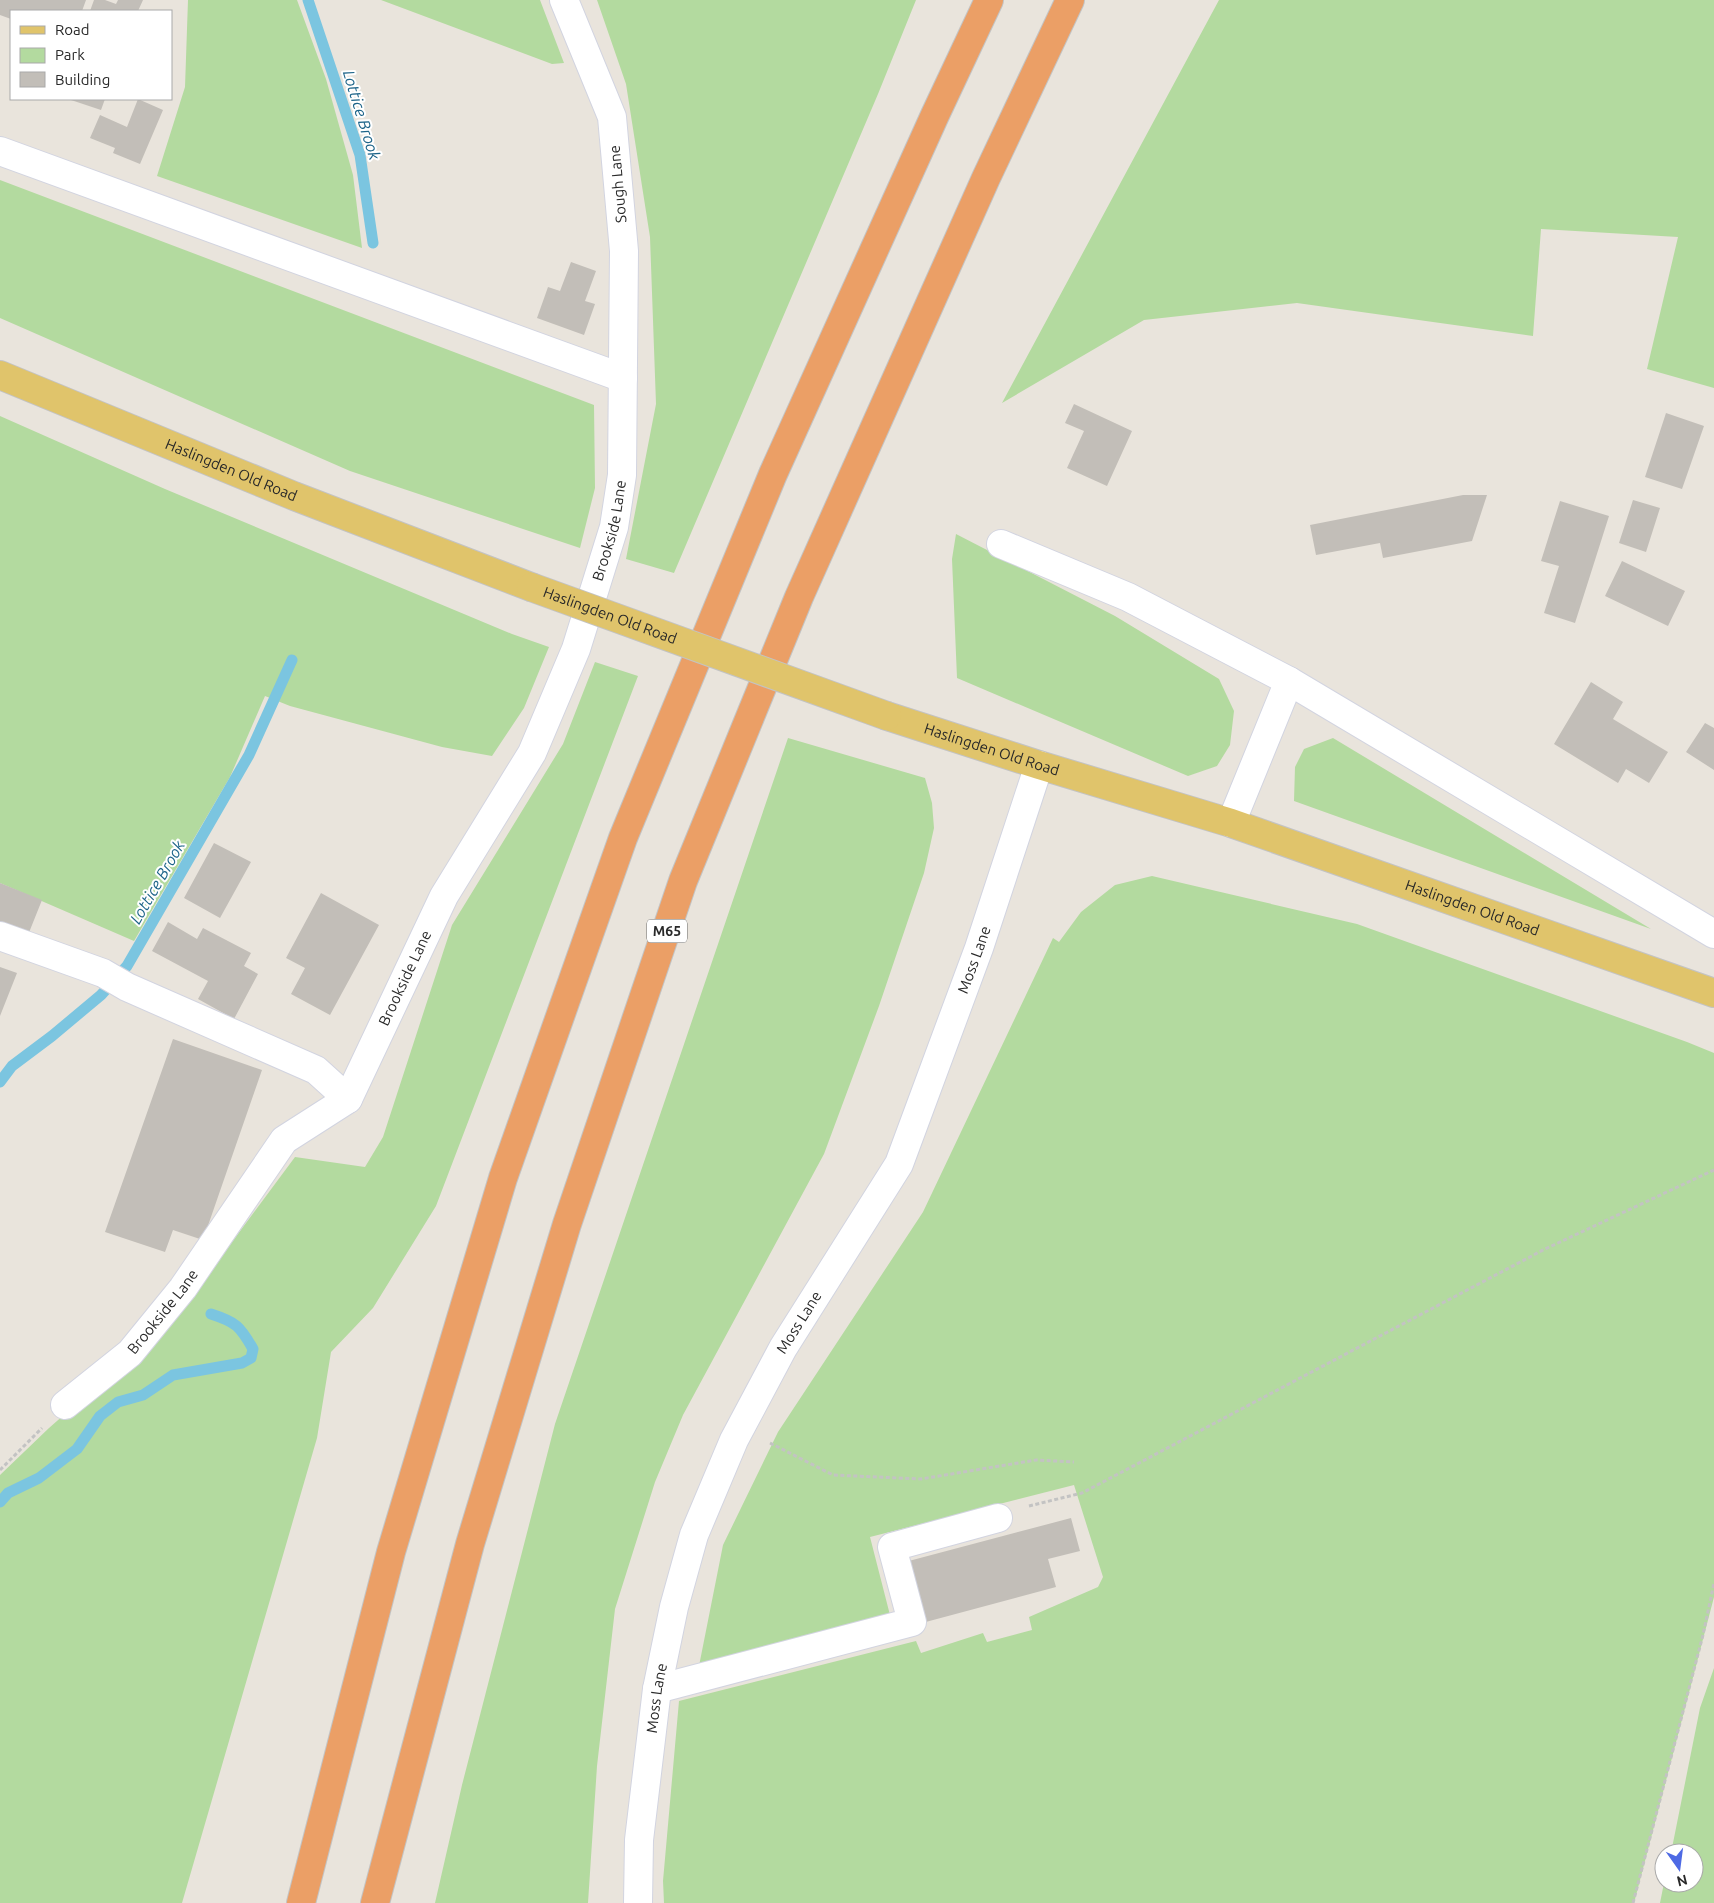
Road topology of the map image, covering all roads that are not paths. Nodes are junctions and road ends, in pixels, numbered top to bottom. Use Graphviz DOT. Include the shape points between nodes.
graph roads {
  1 [pos="564,0"];
  2 [pos="990,0"];
  3 [pos="1070,0"];
  4 [pos="0,151"];
  5 [pos="0,375"];
  6 [pos="623,378"];
  7 [pos="1001,544"];
  8 [pos="1289,681"];
  9 [pos="1039,765"];
  10 [pos="1231,823"];
  11 [pos="1714,934"];
  12 [pos="0,936"];
  13 [pos="1714,993"];
  14 [pos="348,1099"];
  15 [pos="65,1406"];
  16 [pos="998,1518"];
  17 [pos="658,1689"];
  18 [pos="302,1903"];
  19 [pos="375,1903"];
  20 [pos="638,1903"];
  1 -- 6 [label="street, Sough Lane" via="612,116 624,251"];
  2 -- 18 [label="highway" via="773,474 623,838 502,1178 391,1552"];
  3 -- 19 [label="highway, M65" via="986,178 799,597 684,881 567,1224 470,1544"];
  4 -- 6 [label="street"];
  5 -- 9 [label="main road, Haslingden Old Road, bridge" via="294,496 531,587 887,716"];
  6 -- 14 [label="street, Brookside Lane" via="622,475 614,527 576,649 532,753 444,896"];
  7 -- 8 [label="street" via="1128,597"];
  8 -- 10 [label="street"];
  8 -- 11 [label="street"];
  9 -- 10 [label="main road, Haslingden Old Road"];
  9 -- 17 [label="street, Moss Lane" via="979,948 899,1164 783,1348 734,1440 694,1535 674,1607"];
  10 -- 13 [label="main road, Haslingden Old Road"];
  12 -- 14 [label="street" via="103,973 127,987 316,1070"];
  14 -- 15 [label="street, Brookside Lane" via="284,1140 183,1288 130,1353"];
  16 -- 17 [label="street" via="892,1547 912,1622"];
  17 -- 20 [label="street, Moss Lane" via="639,1840"];
}
